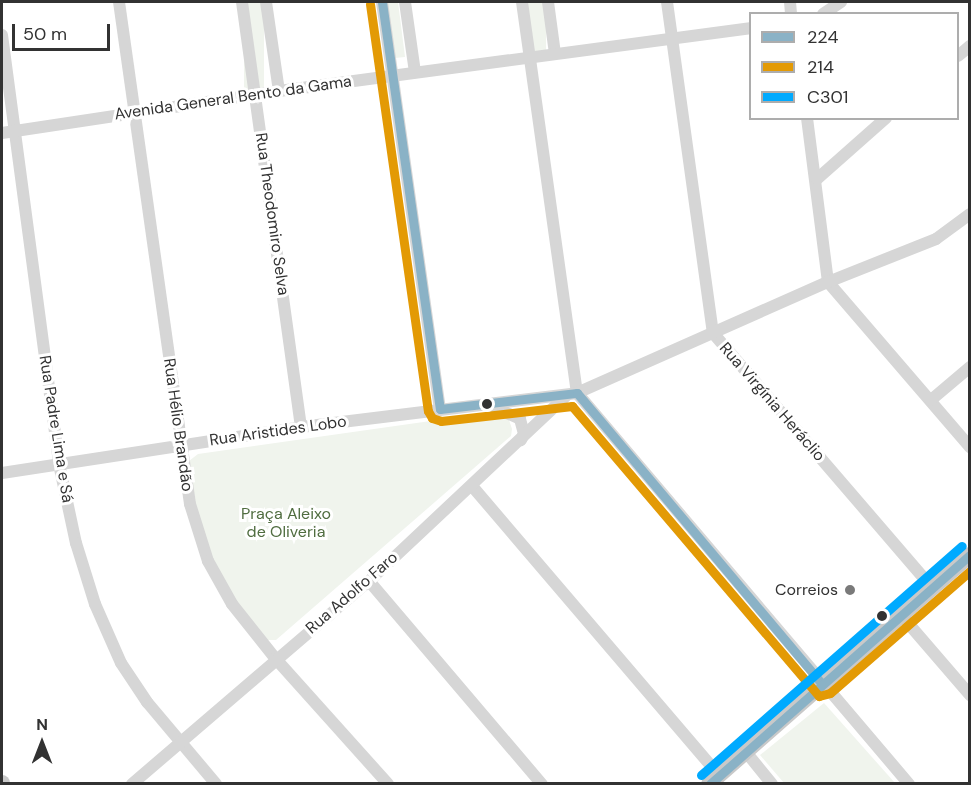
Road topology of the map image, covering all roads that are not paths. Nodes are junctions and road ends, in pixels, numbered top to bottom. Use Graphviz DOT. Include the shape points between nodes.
graph roads {
  1 [pos="119,2"];
  2 [pos="242,2"];
  3 [pos="266,2"];
  4 [pos="382,2"];
  5 [pos="405,2"];
  6 [pos="522,2"];
  7 [pos="548,2"];
  8 [pos="667,2"];
  9 [pos="841,2"];
  10 [pos="826,12"];
  11 [pos="749,28"];
  12 [pos="2,35"];
  13 [pos="672,38"];
  14 [pos="555,54"];
  15 [pos="529,57"];
  16 [pos="414,72"];
  17 [pos="391,76"];
  18 [pos="279,91"];
  19 [pos="256,95"];
  20 [pos="133,113"];
  21 [pos="807,120"];
  22 [pos="884,120"];
  23 [pos="8,133"];
  24 [pos="817,179"];
  25 [pos="969,214"];
  26 [pos="828,282"];
  27 [pos="713,333"];
  28 [pos="969,367"];
  29 [pos="572,395"];
  30 [pos="931,400"];
  31 [pos="485,404"];
  32 [pos="440,409"];
  33 [pos="301,427"];
  34 [pos="520,440"];
  35 [pos="180,444"];
  36 [pos="969,447"];
  37 [pos="59,464"];
  38 [pos="2,473"];
  39 [pos="472,486"];
  40 [pos="969,555"];
  41 [pos="369,581"];
  42 [pos="932,588"];
  43 [pos="901,615"];
  44 [pos="275,658"];
  45 [pos="822,684"];
  46 [pos="969,695"];
  47 [pos="181,744"];
  48 [pos="746,752"];
  49 [pos="714,779"];
  50 [pos="132,783"];
  51 [pos="216,783"];
  52 [pos="388,783"];
  53 [pos="542,783"];
  54 [pos="772,783"];
  55 [pos="909,783"];
  1 -- 20 [label="street, Rua Hélio Brandão"];
  2 -- 19 [label="street, Rua Theodomiro Selva"];
  3 -- 18 [label="street"];
  4 -- 17 [label="street"];
  5 -- 16 [label="street"];
  6 -- 15 [label="street"];
  7 -- 14 [label="street"];
  8 -- 13 [label="street, Rua Virgínia Heráclio"];
  9 -- 10 [label="street"];
  11 -- 13 [label="street, Avenida General Bento da Gama"];
  12 -- 23 [label="street, Rua Padre Lima e Sá"];
  13 -- 14 [label="street, Avenida General Bento da Gama"];
  13 -- 27 [label="street, Rua Virgínia Heráclio"];
  14 -- 15 [label="street, Avenida General Bento da Gama"];
  15 -- 16 [label="street, Avenida General Bento da Gama"];
  15 -- 29 [label="street"];
  16 -- 17 [label="street, Avenida General Bento da Gama"];
  17 -- 18 [label="street, Avenida General Bento da Gama"];
  17 -- 32 [label="street"];
  18 -- 19 [label="street, Avenida General Bento da Gama"];
  19 -- 20 [label="street, Avenida General Bento da Gama"];
  19 -- 33 [label="street, Rua Theodomiro Selva"];
  20 -- 23 [label="street, Avenida General Bento da Gama"];
  20 -- 35 [label="street, Rua Hélio Brandão"];
  21 -- 24 [label="street"];
  22 -- 24 [label="street"];
  23 -- 37 [label="street, Rua Padre Lima e Sá"];
  24 -- 26 [label="street"];
  25 -- 26 [label="street" via="936,239"];
  26 -- 27 [label="street"];
  26 -- 30 [label="street"];
  27 -- 29 [label="street"];
  27 -- 42 [label="street, Rua Virgínia Heráclio"];
  28 -- 30 [label="street"];
  29 -- 31 [label="street, Rua Aristides Lobo"];
  29 -- 34 [label="street, Rua Adolfo Faro"];
  29 -- 45 [label="street"];
  30 -- 36 [label="street"];
  31 -- 32 [label="street, Rua Aristides Lobo"];
  31 -- 34 [label="street, Rua Aristides Lobo" via="520,418 524,434"];
  32 -- 33 [label="street, Rua Aristides Lobo"];
  33 -- 35 [label="street, Rua Aristides Lobo"];
  34 -- 39 [label="street, Rua Adolfo Faro"];
  35 -- 37 [label="street, Rua Aristides Lobo"];
  35 -- 44 [label="street, Rua Hélio Brandão" via="190,504 208,561 232,604"];
  37 -- 38 [label="street, Rua Aristides Lobo"];
  37 -- 47 [label="street, Rua Padre Lima e Sá" via="75,543 121,663"];
  39 -- 41 [label="street, Rua Adolfo Faro"];
  39 -- 49 [label="street"];
  40 -- 42 [label="main road"];
  41 -- 44 [label="street, Rua Adolfo Faro"];
  41 -- 53 [label="street"];
  42 -- 43 [label="main road"];
  43 -- 45 [label="main road"];
  43 -- 46 [label="street"];
  44 -- 47 [label="street, Rua Adolfo Faro"];
  44 -- 52 [label="street, Rua Hélio Brandão"];
  45 -- 48 [label="main road"];
  45 -- 55 [label="street"];
  47 -- 50 [label="street, Rua Adolfo Faro"];
  47 -- 51 [label="street, Rua Padre Lima e Sá"];
  48 -- 49 [label="main road"];
  48 -- 54 [label="street"];
}
